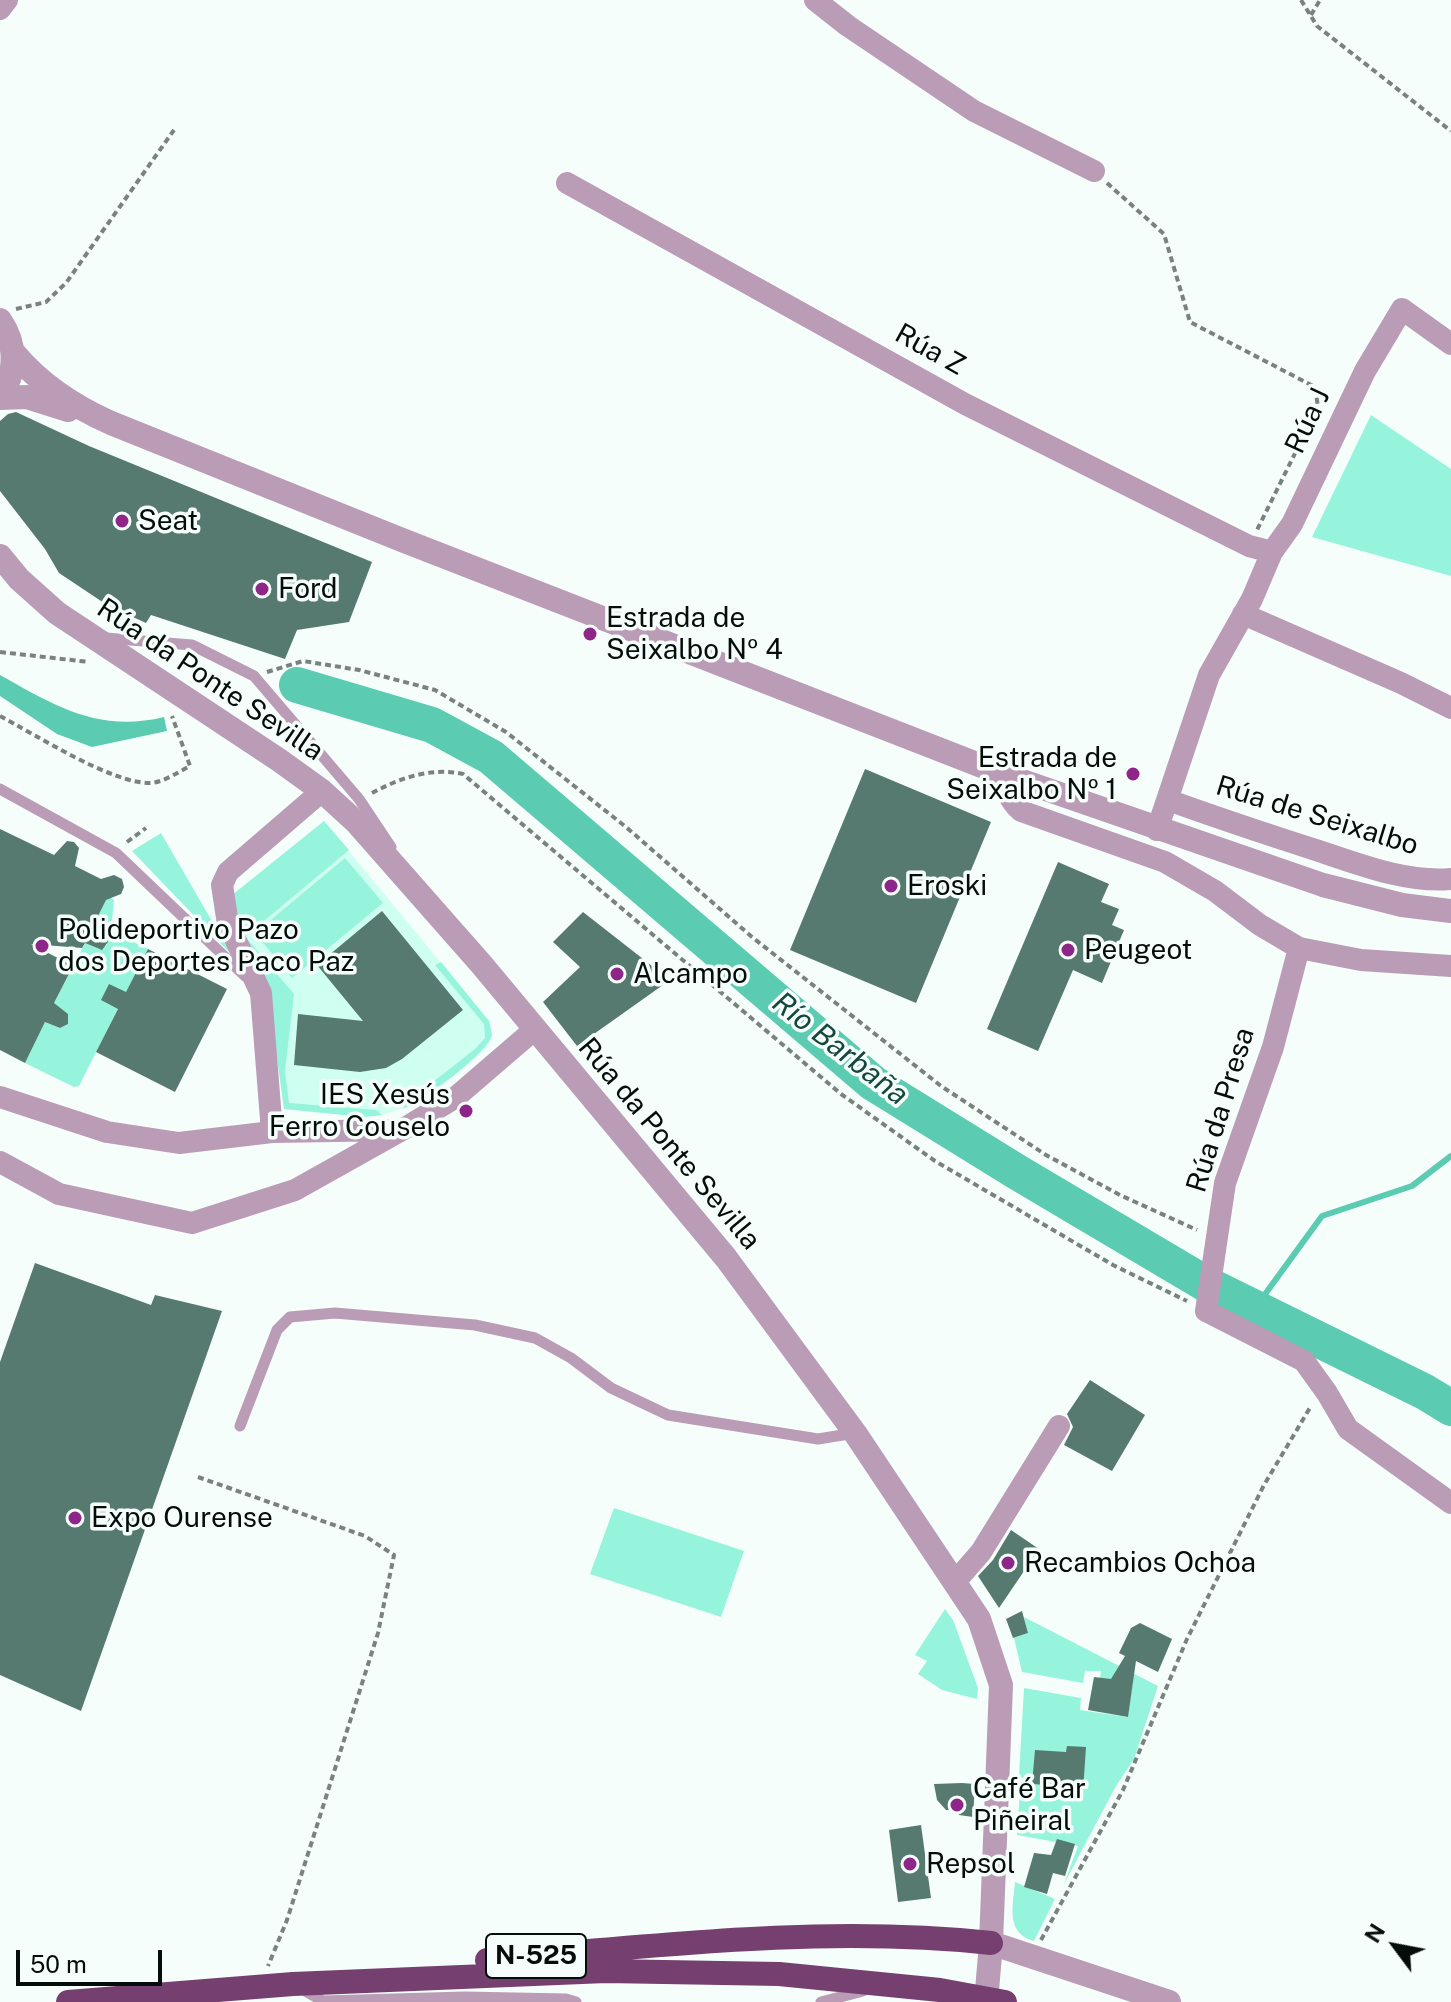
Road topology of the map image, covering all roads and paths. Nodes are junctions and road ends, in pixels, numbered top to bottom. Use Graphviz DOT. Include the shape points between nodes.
graph roads {
  1 [pos="7,0"];
  2 [pos="815,0"];
  3 [pos="1301,0"];
  4 [pos="1320,0"];
  5 [pos="0,9"];
  6 [pos="1311,15"];
  7 [pos="174,130"];
  8 [pos="1451,131"];
  9 [pos="1094,171"];
  10 [pos="567,183"];
  11 [pos="6,315"];
  12 [pos="1451,344"];
  13 [pos="14,353"];
  14 [pos="0,398"];
  15 [pos="94,416"];
  16 [pos="1249,546"];
  17 [pos="1272,552"];
  18 [pos="0,556"];
  19 [pos="1243,614"];
  20 [pos="93,637"];
  21 [pos="0,652"];
  22 [pos="100,662"];
  23 [pos="254,676"];
  24 [pos="163,707"];
  25 [pos="1451,708"];
  26 [pos="0,716"];
  27 [pos="1005,775"];
  28 [pos="0,789"];
  29 [pos="322,791"];
  30 [pos="359,799"];
  31 [pos="1168,800"];
  32 [pos="146,828"];
  33 [pos="1157,830"];
  34 [pos="125,843"];
  35 [pos="1451,879"];
  36 [pos="419,894"];
  37 [pos="1451,911"];
  38 [pos="1299,948"];
  39 [pos="1451,966"];
  40 [pos="261,993"];
  41 [pos="535,1029"];
  42 [pos="0,1097"];
  43 [pos="402,1130"];
  44 [pos="272,1132"];
  45 [pos="0,1162"];
  46 [pos="1217,1236"];
  47 [pos="1206,1311"];
  48 [pos="1322,1386"];
  49 [pos="240,1426"];
  50 [pos="1059,1426"];
  51 [pos="855,1433"];
  52 [pos="198,1477"];
  53 [pos="1451,1503"];
  54 [pos="955,1582"];
  55 [pos="991,1950"];
  56 [pos="1032,1956"];
  57 [pos="293,1984"];
  58 [pos="890,1985"];
  59 [pos="259,1987"];
  60 [pos="68,2002"];
  61 [pos="576,2002"];
  62 [pos="821,2002"];
  63 [pos="986,2002"];
  64 [pos="1005,2002"];
  65 [pos="1169,2002"];
  1 -- 5 [label="street"];
  2 -- 9 [label="street" via="974,111"];
  3 -- 6 [label="path"];
  4 -- 6 [label="path"];
  6 -- 8 [label="path" via="1317,26"];
  7 -- 11 [label="path" via="66,283 46,302"];
  9 -- 16 [label="path" via="1164,234 1190,322 1315,387 1318,407"];
  10 -- 16 [label="street, Rúa Z" via="965,404"];
  11 -- 13 [label="street"];
  12 -- 17 [label="street, Rúa J" via="1402,309 1365,371 1292,524"];
  13 -- 14 [label="street"];
  13 -- 15 [label="street" via="43,381"];
  14 -- 15 [label="street" via="27,397"];
  15 -- 27 [label="street"];
  16 -- 17 [label="street, Rúa Z"];
  17 -- 19 [label="street, Rúa J"];
  18 -- 20 [label="street, Rúa da Ponte Sevilla" via="36,596"];
  19 -- 25 [label="street"];
  19 -- 31 [label="street, Rúa J" via="1209,675"];
  20 -- 23 [label="lane" via="192,645"];
  20 -- 29 [label="street, Rúa da Ponte Sevilla"];
  21 -- 22 [label="path"];
  23 -- 30 [label="lane"];
  23 -- 46 [label="path" via="303,661 435,690 506,732 568,780 752,937 941,1086 1046,1155"];
  24 -- 26 [label="path" via="173,718 190,766 151,783 99,768"];
  27 -- 33 [label="street"];
  27 -- 38 [label="street" via="1006,791 1021,811 1165,862"];
  28 -- 40 [label="lane" via="116,853"];
  29 -- 36 [label="street, Rúa da Ponte Sevilla"];
  29 -- 40 [label="street" via="228,872 222,885 228,924"];
  30 -- 36 [label="lane"];
  30 -- 47 [label="path" via="396,780 443,770 463,774 841,1094 935,1161 1113,1265"];
  31 -- 33 [label="street, Rúa J"];
  31 -- 35 [label="street, Rúa de Seixalbo" via="1397,875"];
  32 -- 34 [label="path"];
  33 -- 37 [label="street" via="1364,897"];
  36 -- 41 [label="street, Rúa da Ponte Sevilla"];
  38 -- 39 [label="street" via="1361,960"];
  38 -- 46 [label="street, Rúa da Presa" via="1273,1047 1225,1183"];
  40 -- 44 [label="street"];
  41 -- 43 [label="street" via="456,1097"];
  41 -- 51 [label="street, Rúa da Ponte Sevilla" via="726,1258"];
  42 -- 44 [label="street" via="146,1140 179,1143"];
  43 -- 44 [label="street"];
  43 -- 45 [label="street" via="295,1190 192,1223 59,1194"];
  46 -- 47 [label="street, Rúa da Presa"];
  47 -- 48 [label="street" via="1304,1361"];
  48 -- 53 [label="street" via="1348,1429"];
  48 -- 56 [label="path" via="1264,1485 1187,1639 1123,1790"];
  49 -- 51 [label="lane" via="277,1330 290,1317 335,1313 475,1325 535,1338 611,1388 668,1415 818,1439"];
  50 -- 54 [label="street" via="981,1552"];
  51 -- 54 [label="street, Rúa da Ponte Sevilla"];
  52 -- 59 [label="path" via="365,1536 394,1555 378,1633 287,1920"];
  54 -- 55 [label="street, Rúa da Ponte Sevilla" via="982,1625 1001,1685"];
  55 -- 56 [label="street"];
  55 -- 57 [label="highway, N-525" via="938,1937 780,1938 433,1965"];
  55 -- 63 [label="street, Rúa da Ponte Sevilla"];
  56 -- 65 [label="street"];
  57 -- 58 [label="highway, N-525" via="606,1971 779,1974"];
  57 -- 59 [label="highway, N-525"];
  57 -- 61 [label="lane" via="323,2001 465,1997"];
  58 -- 62 [label="lane"];
  58 -- 64 [label="highway, N-525"];
  59 -- 60 [label="highway, N-525"];
}
